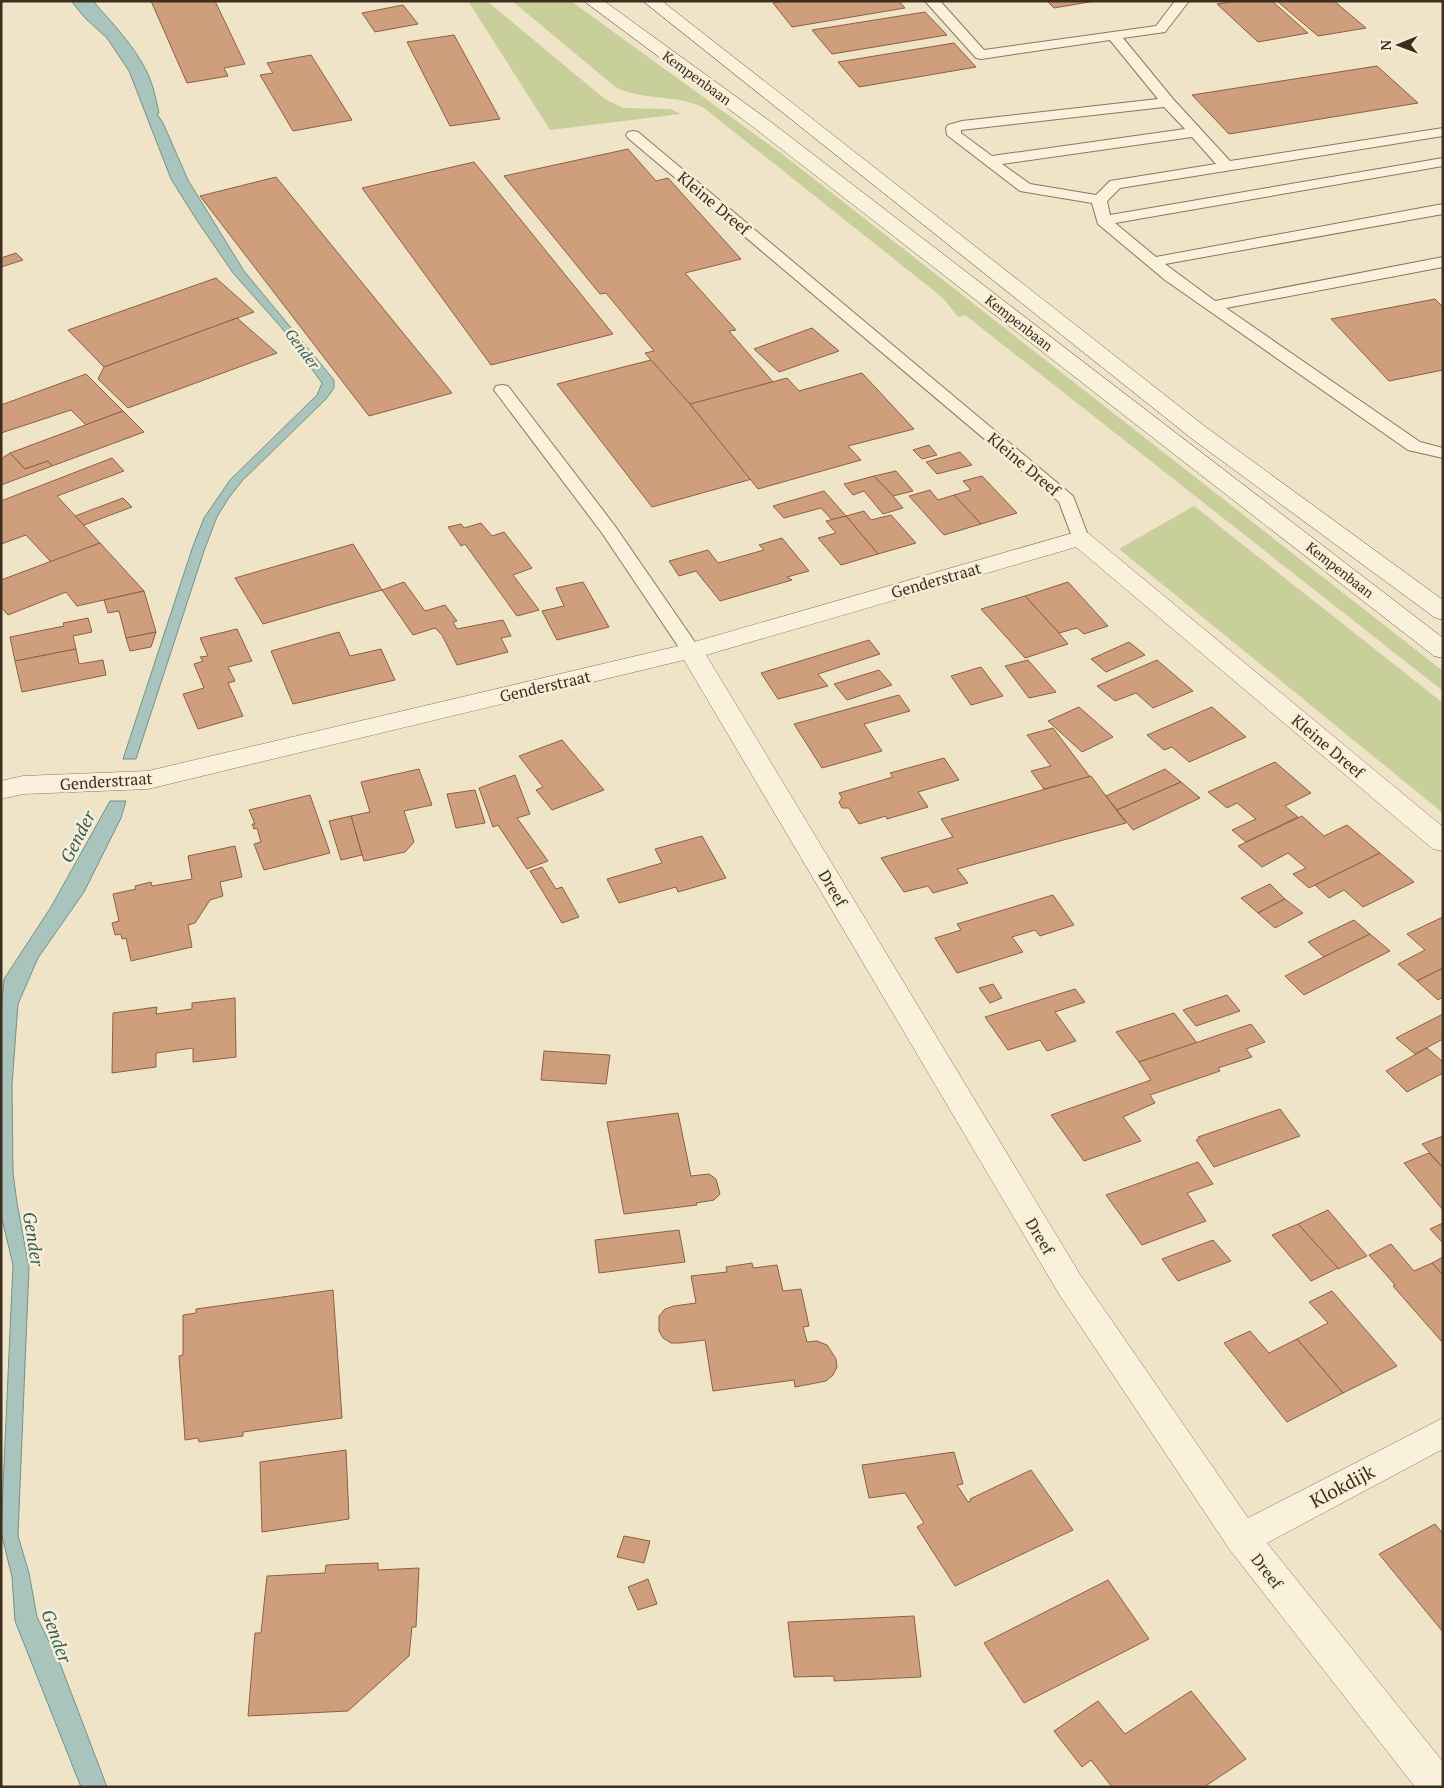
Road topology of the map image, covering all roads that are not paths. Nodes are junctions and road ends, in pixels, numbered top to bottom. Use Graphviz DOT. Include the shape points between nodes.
graph roads {
  1 [pos="592,1"];
  2 [pos="651,1"];
  3 [pos="932,1"];
  4 [pos="1182,1"];
  5 [pos="1113,35"];
  6 [pos="1168,102"];
  7 [pos="1194,132"];
  8 [pos="1443,132"];
  9 [pos="633,135"];
  10 [pos="989,160"];
  11 [pos="1443,162"];
  12 [pos="1227,166"];
  13 [pos="1099,200"];
  14 [pos="1443,209"];
  15 [pos="1103,221"];
  16 [pos="1153,262"];
  17 [pos="1443,262"];
  18 [pos="1212,306"];
  19 [pos="502,390"];
  20 [pos="1443,453"];
  21 [pos="1080,538"];
  22 [pos="1443,612"];
  23 [pos="1443,650"];
  24 [pos="691,651"];
  25 [pos="1,790"];
  26 [pos="1443,842"];
  27 [pos="1443,1432"];
  28 [pos="1242,1539"];
  29 [pos="1439,1787"];
  1 -- 23 [label="main road, Kempenbaan" via="764,126"];
  2 -- 22 [label="main road, Kempenbaan" via="1199,433"];
  3 -- 5 [label="lane" via="981,55"];
  4 -- 5 [label="lane" via="1160,29"];
  5 -- 6 [label="lane"];
  6 -- 7 [label="lane"];
  6 -- 10 [label="lane" via="953,128 954,135"];
  7 -- 10 [label="lane"];
  7 -- 12 [label="lane"];
  8 -- 12 [label="lane"];
  9 -- 21 [label="lane, Kleine Dreef" via="1067,500"];
  10 -- 13 [label="lane" via="1025,188"];
  11 -- 15 [label="lane"];
  12 -- 13 [label="lane" via="1115,184"];
  13 -- 15 [label="lane"];
  14 -- 16 [label="lane"];
  15 -- 16 [label="lane"];
  16 -- 18 [label="lane"];
  17 -- 18 [label="lane"];
  18 -- 20 [label="lane" via="1414,446"];
  19 -- 24 [label="lane" via="609,530"];
  21 -- 24 [label="main road, Genderstraat"];
  21 -- 26 [label="main road, Kleine Dreef"];
  24 -- 25 [label="main road, Genderstraat" via="148,780 23,785"];
  24 -- 28 [label="main road, Dreef" via="1070,1285"];
  27 -- 28 [label="main road, Klokdijk"];
  28 -- 29 [label="main road, Dreef"];
}
